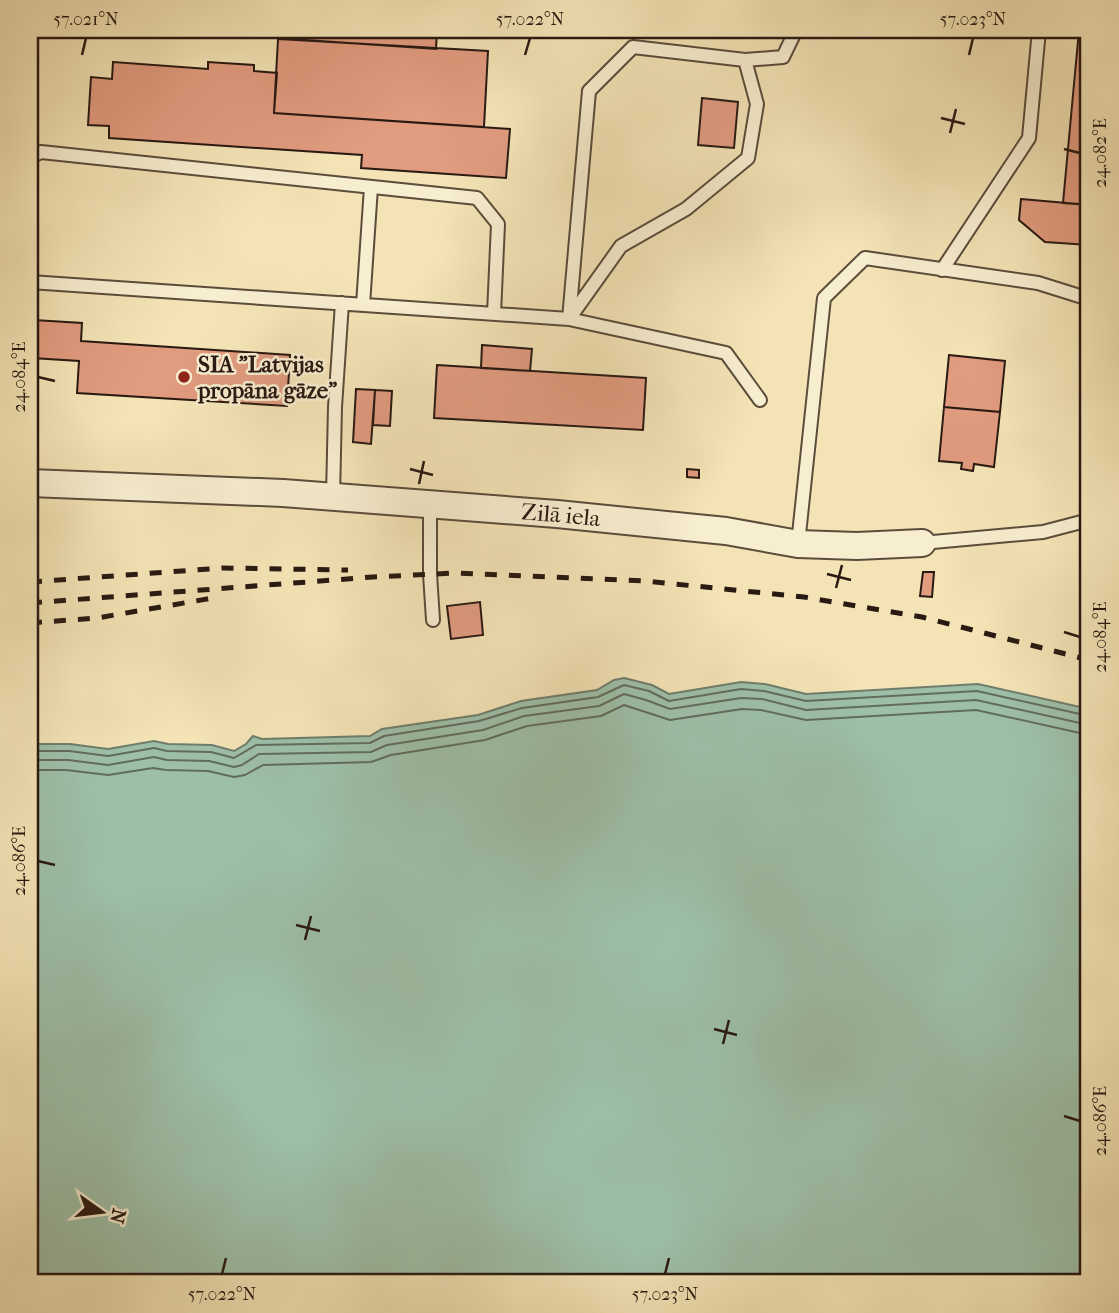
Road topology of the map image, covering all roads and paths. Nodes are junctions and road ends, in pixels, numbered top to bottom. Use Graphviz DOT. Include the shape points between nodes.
graph roads {
  1 [pos="796,30"];
  2 [pos="1039,30"];
  3 [pos="745,60"];
  4 [pos="30,157"];
  5 [pos="371,187"];
  6 [pos="942,270"];
  7 [pos="30,282"];
  8 [pos="1089,299"];
  9 [pos="342,303"];
  10 [pos="363,304"];
  11 [pos="494,314"];
  12 [pos="569,319"];
  13 [pos="760,400"];
  14 [pos="30,483"];
  15 [pos="333,497"];
  16 [pos="430,504"];
  17 [pos="1089,520"];
  18 [pos="922,543"];
  19 [pos="798,544"];
  20 [pos="433,620"];
  1 -- 3 [label="lane" via="783,57"];
  2 -- 6 [label="lane" via="1029,138"];
  3 -- 12 [label="lane" via="757,104 748,158 687,209 621,246"];
  3 -- 12 [label="lane" via="633,47 589,91"];
  4 -- 5 [label="lane" via="41,152"];
  5 -- 10 [label="lane"];
  5 -- 11 [label="lane" via="477,198 498,224"];
  6 -- 8 [label="lane" via="1038,283"];
  6 -- 19 [label="lane" via="865,258 824,298"];
  7 -- 9 [label="lane"];
  9 -- 10 [label="lane"];
  9 -- 15 [label="lane"];
  10 -- 11 [label="lane"];
  11 -- 12 [label="lane"];
  12 -- 13 [label="lane" via="726,353"];
  14 -- 15 [label="street, Zilā iela"];
  15 -- 16 [label="street, Zilā iela"];
  16 -- 19 [label="street, Zilā iela" via="713,530"];
  16 -- 20 [label="lane"];
  17 -- 18 [label="lane, Zilā iela" via="1043,532"];
  18 -- 19 [label="street, Zilā iela"];
}
